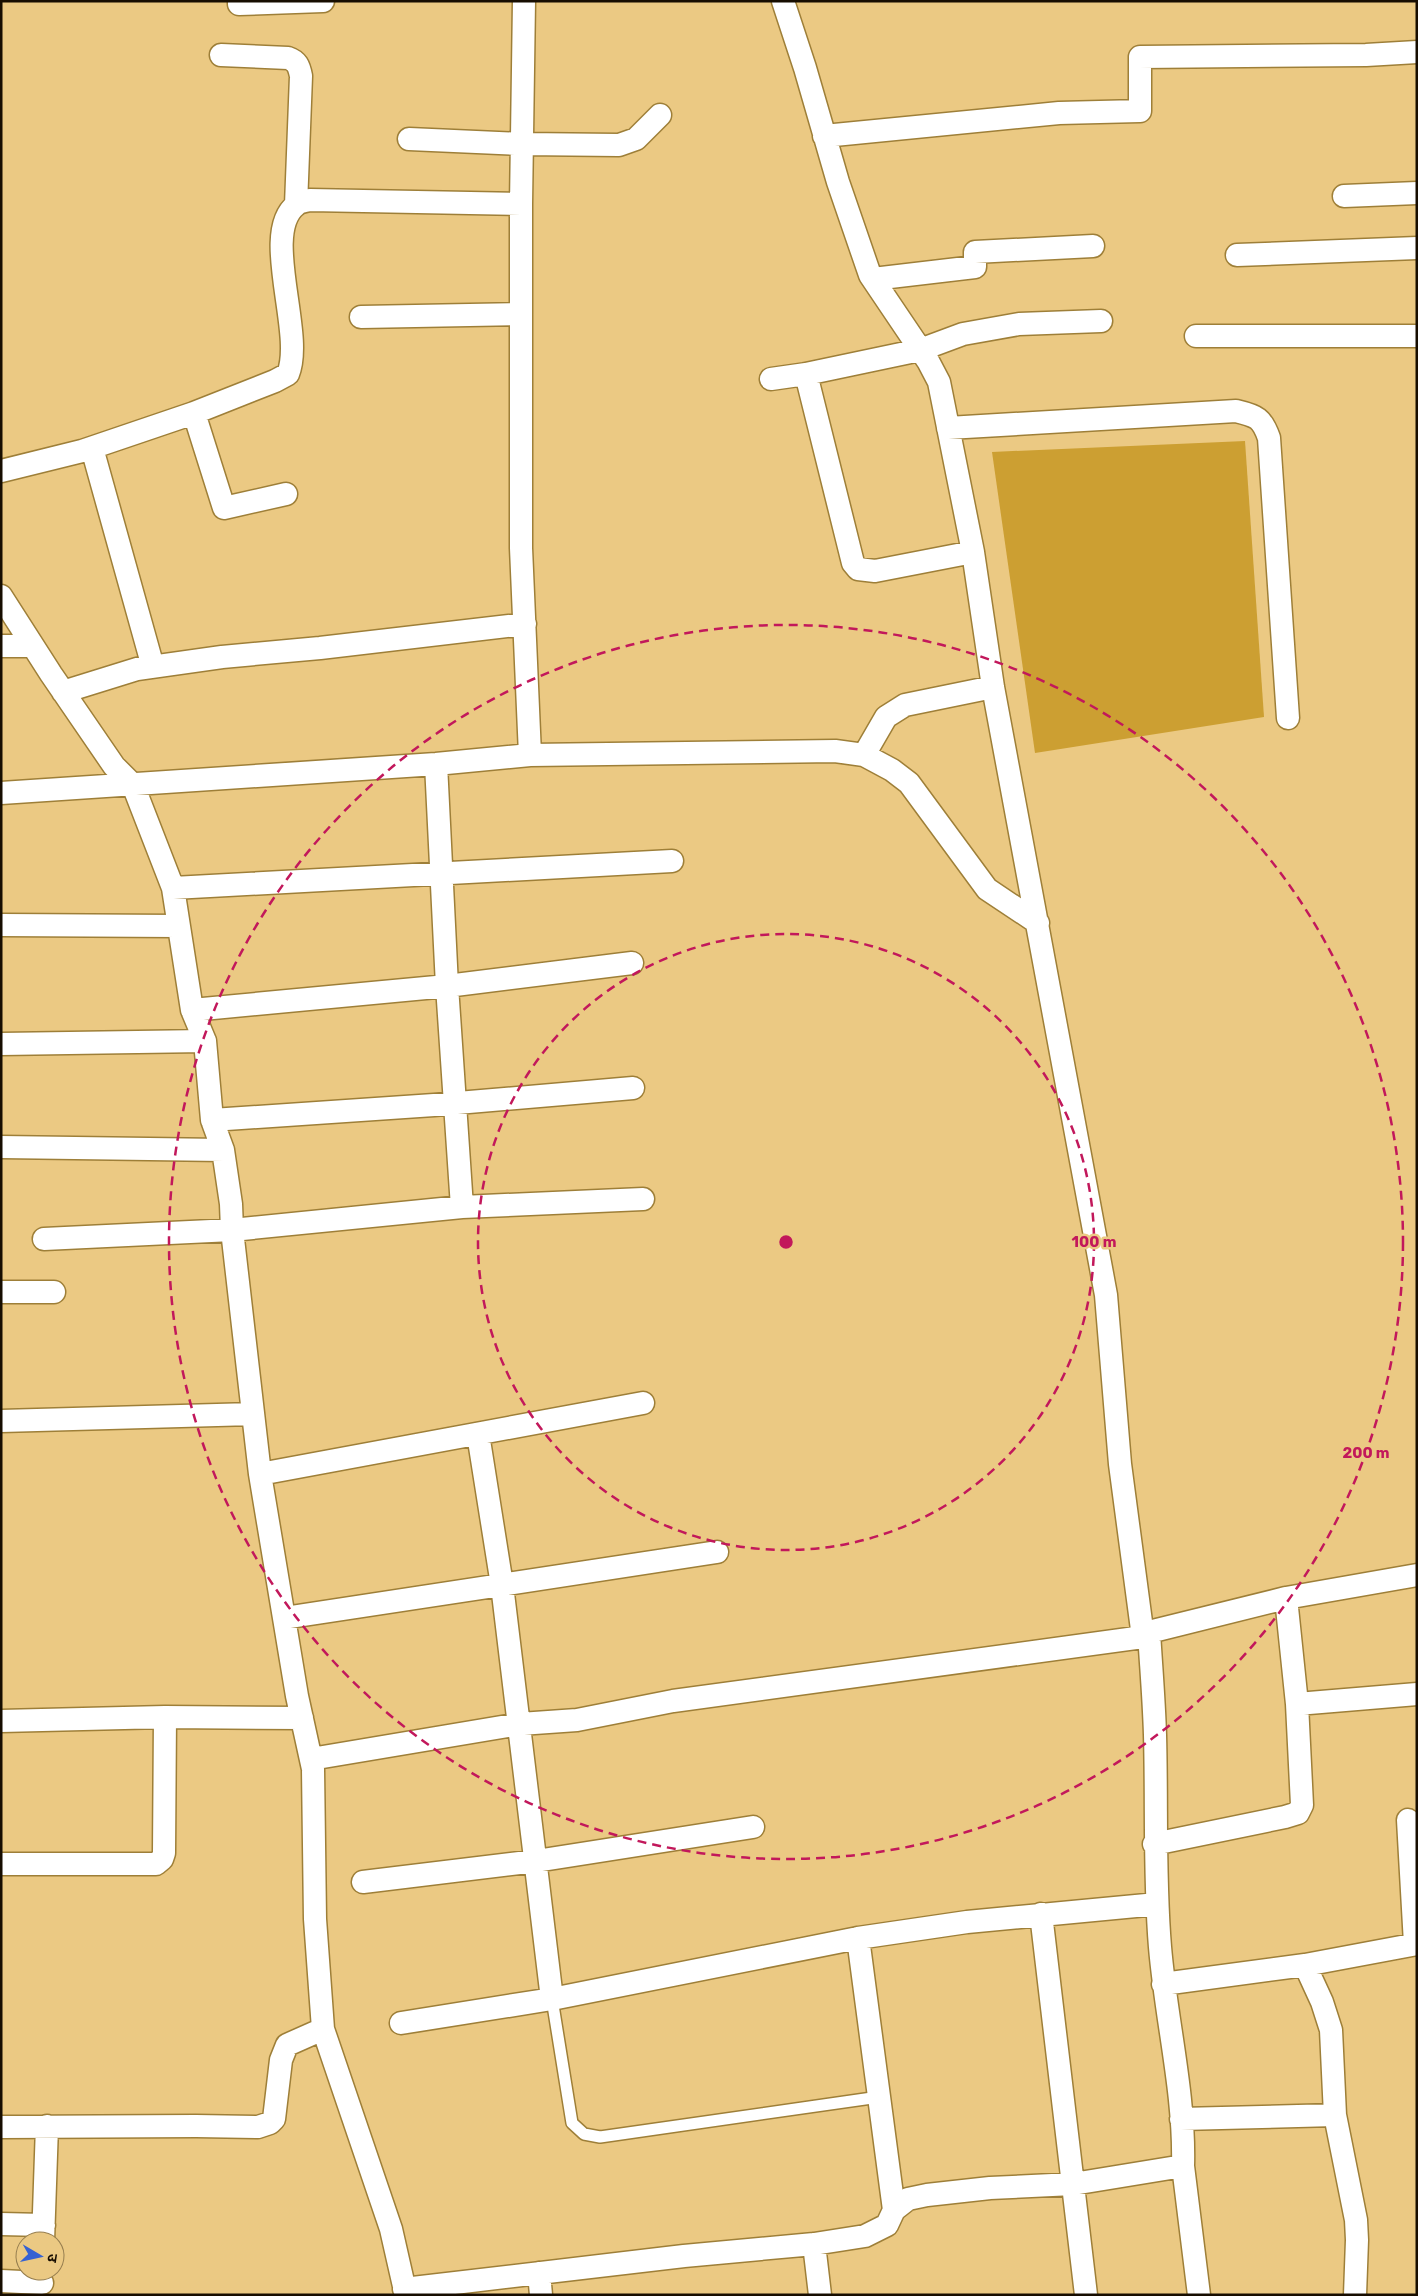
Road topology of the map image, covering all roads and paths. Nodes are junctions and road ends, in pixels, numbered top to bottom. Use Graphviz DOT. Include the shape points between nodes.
graph roads {
  1 [pos="239,1"];
  2 [pos="323,1"];
  3 [pos="524,1"];
  4 [pos="783,1"];
  5 [pos="300,2"];
  6 [pos="1417,52"];
  7 [pos="221,55"];
  8 [pos="660,115"];
  9 [pos="824,136"];
  10 [pos="409,139"];
  11 [pos="522,144"];
  12 [pos="1417,193"];
  13 [pos="1344,196"];
  14 [pos="521,204"];
  15 [pos="296,205"];
  16 [pos="1093,246"];
  17 [pos="1417,248"];
  18 [pos="1237,255"];
  19 [pos="873,279"];
  20 [pos="521,314"];
  21 [pos="361,318"];
  22 [pos="1101,321"];
  23 [pos="1196,336"];
  24 [pos="1417,336"];
  25 [pos="920,350"];
  26 [pos="806,374"];
  27 [pos="771,379"];
  28 [pos="194,413"];
  29 [pos="948,428"];
  30 [pos="92,448"];
  31 [pos="1,471"];
  32 [pos="286,494"];
  33 [pos="973,552"];
  34 [pos="1,596"];
  35 [pos="525,624"];
  36 [pos="1,646"];
  37 [pos="33,646"];
  38 [pos="153,667"];
  39 [pos="993,687"];
  40 [pos="63,692"];
  41 [pos="1288,718"];
  42 [pos="530,754"];
  43 [pos="864,754"];
  44 [pos="436,764"];
  45 [pos="133,785"];
  46 [pos="1,793"];
  47 [pos="672,861"];
  48 [pos="440,873"];
  49 [pos="173,888"];
  50 [pos="1038,923"];
  51 [pos="1,925"];
  52 [pos="178,926"];
  53 [pos="632,963"];
  54 [pos="447,986"];
  55 [pos="192,1010"];
  56 [pos="204,1041"];
  57 [pos="1,1044"];
  58 [pos="633,1088"];
  59 [pos="454,1103"];
  60 [pos="212,1120"];
  61 [pos="1,1147"];
  62 [pos="223,1150"];
  63 [pos="643,1199"];
  64 [pos="462,1207"];
  65 [pos="232,1230"];
  66 [pos="44,1239"];
  67 [pos="1,1292"];
  68 [pos="54,1292"];
  69 [pos="643,1403"];
  70 [pos="253,1414"];
  71 [pos="1,1420"];
  72 [pos="478,1434"];
  73 [pos="260,1474"];
  74 [pos="717,1552"];
  75 [pos="1417,1575"];
  76 [pos="502,1585"];
  77 [pos="1286,1598"];
  78 [pos="284,1618"];
  79 [pos="1146,1634"];
  80 [pos="1417,1694"];
  81 [pos="1297,1704"];
  82 [pos="165,1717"];
  83 [pos="302,1718"];
  84 [pos="1,1721"];
  85 [pos="520,1724"];
  86 [pos="311,1759"];
  87 [pos="1408,1820"];
  88 [pos="753,1826"];
  89 [pos="1154,1844"];
  90 [pos="536,1861"];
  91 [pos="1,1864"];
  92 [pos="363,1882"];
  93 [pos="1156,1904"];
  94 [pos="1041,1914"];
  95 [pos="858,1938"];
  96 [pos="1416,1944"];
  97 [pos="1305,1965"];
  98 [pos="1163,1984"];
  99 [pos="552,1999"];
  100 [pos="401,2023"];
  101 [pos="323,2029"];
  102 [pos="879,2096"];
  103 [pos="1335,2115"];
  104 [pos="1181,2119"];
  105 [pos="47,2126"];
  106 [pos="1,2127"];
  107 [pos="1183,2166"];
  108 [pos="1073,2184"];
  109 [pos="894,2210"];
  110 [pos="1,2224"];
  111 [pos="34,2231"];
  112 [pos="43,2231"];
  113 [pos="814,2244"];
  114 [pos="1,2282"];
  115 [pos="42,2283"];
  116 [pos="540,2284"];
  117 [pos="405,2292"];
  118 [pos="820,2295"];
  119 [pos="1086,2295"];
  120 [pos="1199,2295"];
  121 [pos="1355,2295"];
  1 -- 5 [label="street" via="239,4"];
  2 -- 5 [label="street"];
  3 -- 11 [label="street"];
  4 -- 9 [label="street" via="806,68"];
  6 -- 9 [label="street" via="1140,56 1140,111 1059,113"];
  7 -- 15 [label="street" via="288,58 299,66"];
  8 -- 11 [label="street" via="636,139 619,145"];
  9 -- 19 [label="street"];
  10 -- 11 [label="street"];
  11 -- 14 [label="street"];
  12 -- 13 [label="street"];
  14 -- 15 [label="street" via="310,200"];
  14 -- 20 [label="street"];
  15 -- 28 [label="street" via="286,219 281,246 293,354 288,374"];
  16 -- 19 [label="street" via="975,252 974,267"];
  17 -- 18 [label="street"];
  19 -- 25 [label="street"];
  20 -- 21 [label="street"];
  20 -- 35 [label="street" via="521,548"];
  22 -- 25 [label="street" via="1018,324 962,334"];
  23 -- 24 [label="street"];
  25 -- 26 [label="street"];
  25 -- 29 [label="street" via="939,382"];
  26 -- 27 [label="street"];
  26 -- 33 [label="street" via="853,563 858,569 875,571"];
  28 -- 30 [label="street"];
  28 -- 32 [label="street" via="224,508"];
  29 -- 33 [label="street"];
  29 -- 41 [label="street" via="1236,411 1254,415 1264,424 1269,438"];
  30 -- 31 [label="street"];
  30 -- 38 [label="street"];
  33 -- 39 [label="street"];
  34 -- 37 [label="street"];
  35 -- 38 [label="street"];
  35 -- 42 [label="street"];
  36 -- 37 [label="street"];
  37 -- 40 [label="street"];
  38 -- 40 [label="street"];
  39 -- 43 [label="street" via="904,705 886,717"];
  39 -- 50 [label="street"];
  40 -- 45 [label="street" via="114,766"];
  42 -- 43 [label="street" via="835,751"];
  42 -- 44 [label="street"];
  43 -- 50 [label="street" via="909,783 987,889"];
  44 -- 45 [label="street"];
  44 -- 48 [label="street"];
  45 -- 46 [label="street"];
  45 -- 49 [label="street"];
  47 -- 48 [label="street"];
  48 -- 49 [label="street"];
  48 -- 54 [label="street"];
  49 -- 52 [label="street"];
  50 -- 79 [label="street" via="1106,1295 1120,1464"];
  51 -- 52 [label="street"];
  52 -- 55 [label="street"];
  53 -- 54 [label="street"];
  54 -- 55 [label="street"];
  54 -- 59 [label="street"];
  55 -- 56 [label="street"];
  56 -- 57 [label="street"];
  56 -- 60 [label="street"];
  58 -- 59 [label="street"];
  59 -- 60 [label="street"];
  59 -- 64 [label="street"];
  60 -- 62 [label="street"];
  61 -- 62 [label="street"];
  62 -- 65 [label="street"];
  63 -- 64 [label="street"];
  64 -- 65 [label="street"];
  65 -- 66 [label="street"];
  65 -- 70 [label="street"];
  67 -- 68 [label="street"];
  69 -- 72 [label="street"];
  70 -- 71 [label="street"];
  70 -- 73 [label="street"];
  72 -- 73 [label="street"];
  72 -- 76 [label="street"];
  73 -- 78 [label="street"];
  74 -- 76 [label="street"];
  75 -- 77 [label="street"];
  76 -- 78 [label="street"];
  76 -- 85 [label="street"];
  77 -- 79 [label="street"];
  77 -- 81 [label="street"];
  78 -- 83 [label="street"];
  79 -- 85 [label="street" via="673,1701 577,1720"];
  79 -- 89 [label="street" via="1155,1735"];
  80 -- 81 [label="street"];
  81 -- 89 [label="street" via="1303,1791 1298,1813"];
  82 -- 83 [label="street"];
  82 -- 84 [label="street"];
  82 -- 91 [label="street" via="162,1859 156,1864"];
  83 -- 86 [label="street"];
  85 -- 86 [label="street"];
  85 -- 90 [label="street"];
  86 -- 101 [label="street" via="315,1919"];
  87 -- 96 [label="street"];
  88 -- 90 [label="street"];
  89 -- 93 [label="street"];
  90 -- 92 [label="street"];
  90 -- 99 [label="street"];
  93 -- 94 [label="street"];
  93 -- 98 [label="street"];
  94 -- 95 [label="street"];
  94 -- 108 [label="street"];
  95 -- 99 [label="street"];
  95 -- 102 [label="street"];
  96 -- 97 [label="street"];
  97 -- 98 [label="street"];
  97 -- 103 [label="street" via="1331,2030"];
  98 -- 104 [label="street" via="1173,2040"];
  99 -- 100 [label="street"];
  99 -- 102 [label="lane" via="572,2123 584,2134 600,2137"];
  101 -- 105 [label="street" via="293,2042 284,2051 280,2060 276,2113 270,2123 258,2127"];
  101 -- 117 [label="street" via="391,2229"];
  102 -- 109 [label="street"];
  103 -- 104 [label="street"];
  103 -- 121 [label="street" via="1356,2220"];
  104 -- 107 [label="street"];
  105 -- 106 [label="street"];
  105 -- 112 [label="street"];
  107 -- 108 [label="street"];
  107 -- 120 [label="street"];
  108 -- 109 [label="street" via="928,2194 908,2199"];
  108 -- 119 [label="street"];
  109 -- 113 [label="street" via="887,2225 864,2236"];
  110 -- 111 [label="street"];
  113 -- 116 [label="street" via="684,2256"];
  113 -- 118 [label="street"];
  114 -- 115 [label="street"];
  116 -- 117 [label="street"];
}
